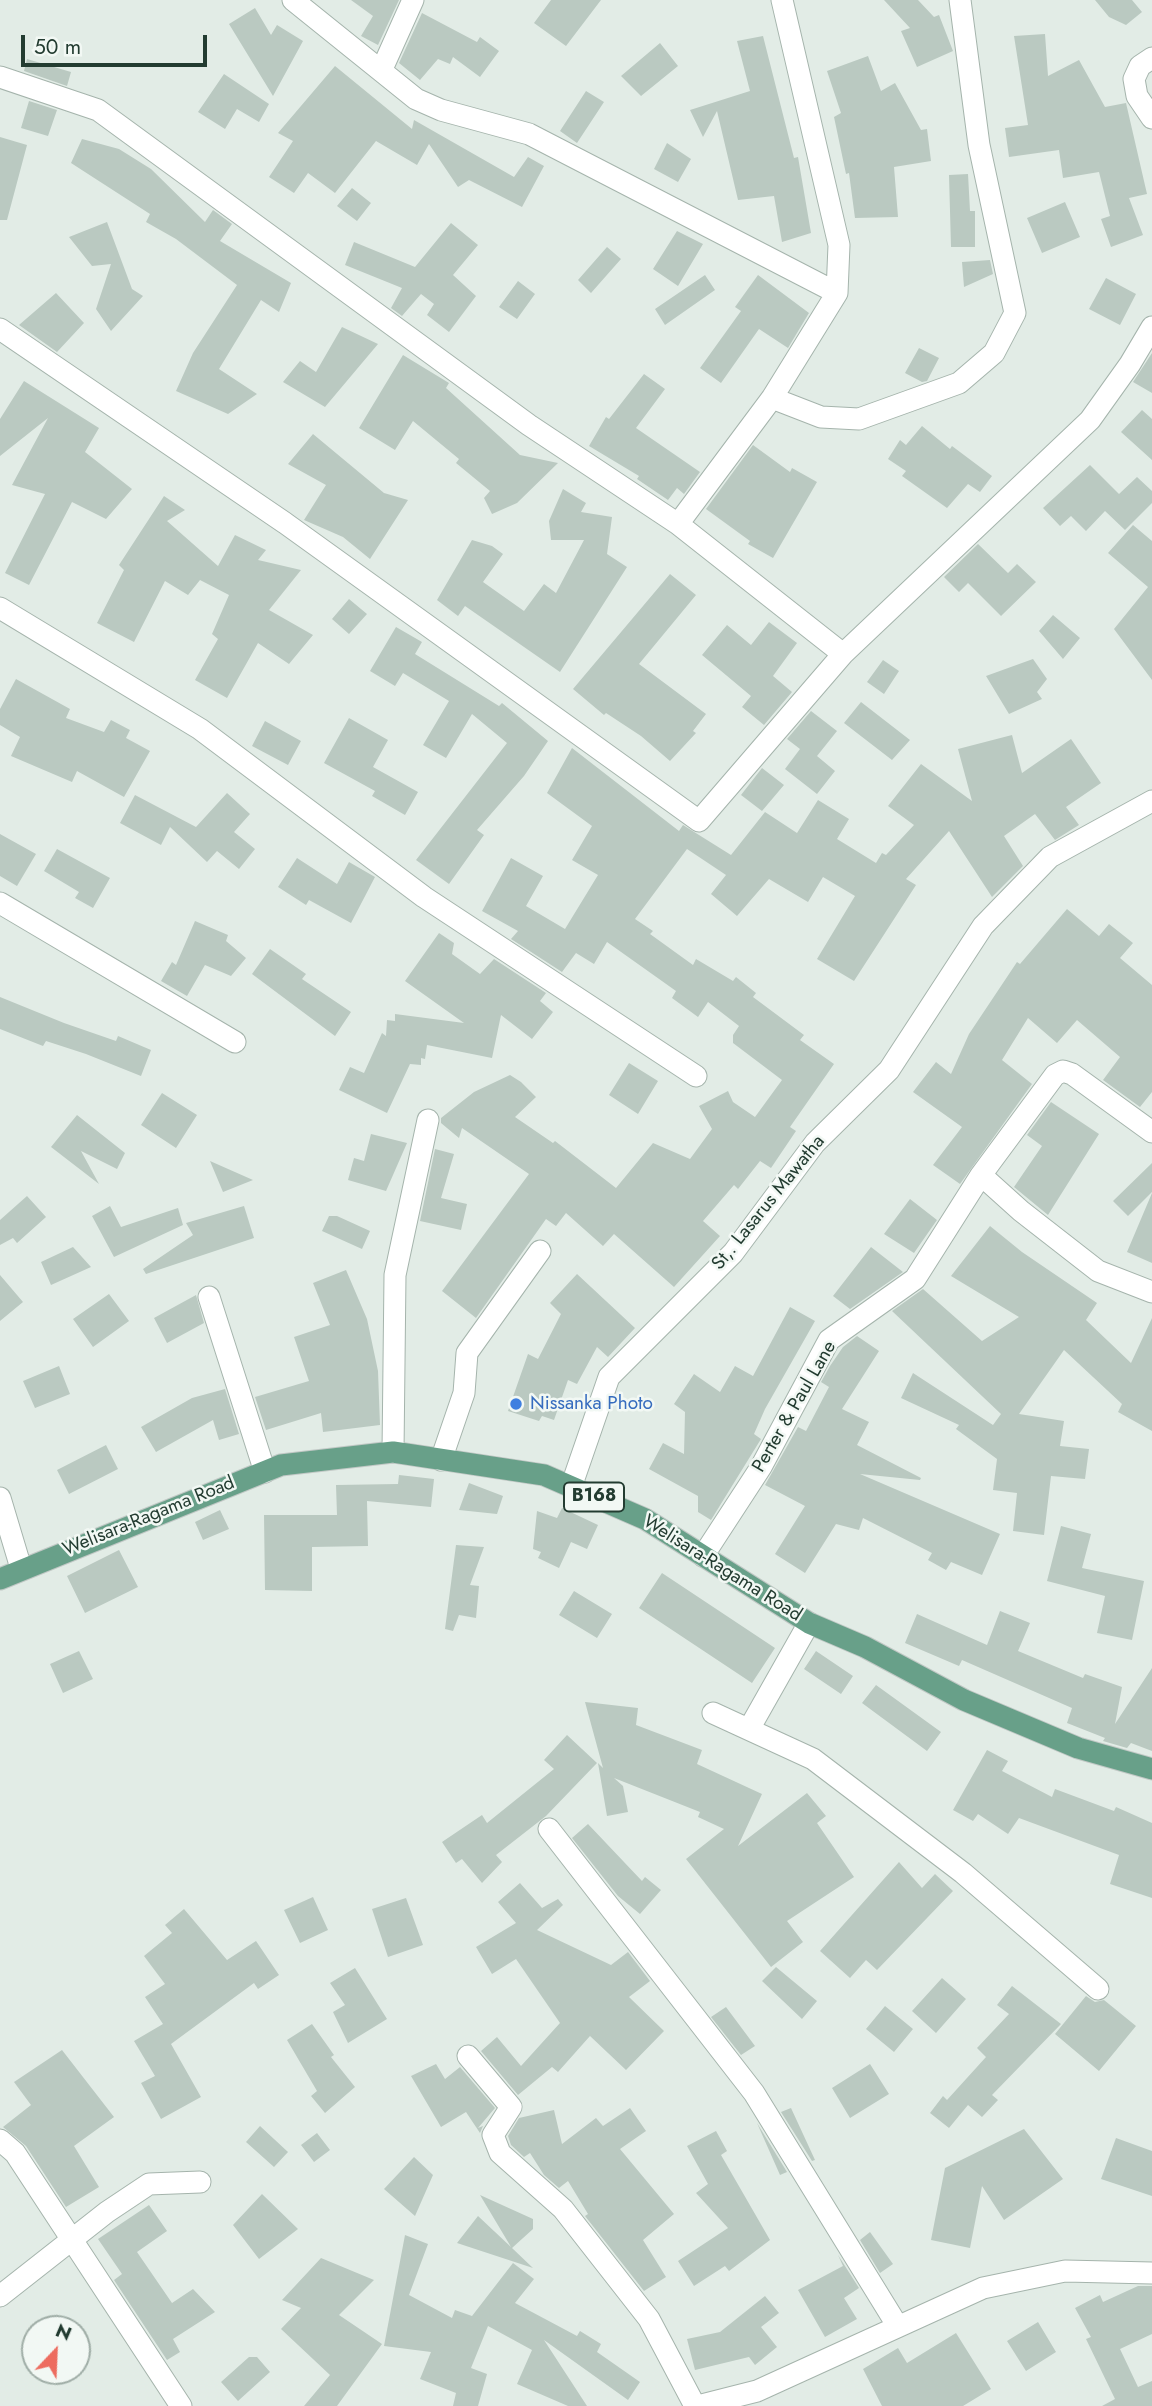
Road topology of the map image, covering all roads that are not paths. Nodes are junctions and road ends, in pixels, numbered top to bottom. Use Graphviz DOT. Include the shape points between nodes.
graph roads {
  1 [pos="293,0"];
  2 [pos="413,0"];
  3 [pos="782,0"];
  4 [pos="960,0"];
  5 [pos="1152,58"];
  6 [pos="382,69"];
  7 [pos="0,77"];
  8 [pos="1152,118"];
  9 [pos="836,293"];
  10 [pos="1152,327"];
  11 [pos="0,329"];
  12 [pos="772,398"];
  13 [pos="678,524"];
  14 [pos="0,608"];
  15 [pos="843,654"];
  16 [pos="1152,801"];
  17 [pos="0,902"];
  18 [pos="235,1042"];
  19 [pos="695,1076"];
  20 [pos="428,1120"];
  21 [pos="1152,1132"];
  22 [pos="981,1175"];
  23 [pos="540,1251"];
  24 [pos="1152,1292"];
  25 [pos="209,1297"];
  26 [pos="393,1452"];
  27 [pos="441,1460"];
  28 [pos="265,1472"];
  29 [pos="571,1487"];
  30 [pos="0,1498"];
  31 [pos="703,1556"];
  32 [pos="21,1568"];
  33 [pos="0,1579"];
  34 [pos="809,1623"];
  35 [pos="713,1713"];
  36 [pos="749,1729"];
  37 [pos="1152,1769"];
  38 [pos="549,1829"];
  39 [pos="1098,1989"];
  40 [pos="468,2056"];
  41 [pos="0,2140"];
  42 [pos="200,2182"];
  43 [pos="71,2241"];
  44 [pos="1152,2273"];
  45 [pos="0,2296"];
  46 [pos="897,2325"];
  47 [pos="181,2406"];
  48 [pos="696,2406"];
  1 -- 6 [label="street"];
  2 -- 6 [label="street"];
  3 -- 9 [label="street" via="839,245"];
  4 -- 12 [label="street" via="979,145 1016,313 994,353 959,383 859,419 821,417"];
  5 -- 8 [label="street" via="1140,66 1134,79 1137,96"];
  6 -- 9 [label="street" via="416,99 529,134"];
  7 -- 13 [label="street" via="98,110 529,425"];
  9 -- 12 [label="street"];
  10 -- 15 [label="street" via="1090,420"];
  11 -- 15 [label="street" via="285,523 699,821"];
  12 -- 13 [label="street"];
  13 -- 15 [label="street"];
  14 -- 19 [label="street" via="200,729 424,897"];
  16 -- 29 [label="street, St,. Lasarus Mawatha" via="1050,857 983,926 889,1070 815,1143 733,1253 609,1377"];
  17 -- 18 [label="street"];
  20 -- 26 [label="street" via="395,1275"];
  21 -- 22 [label="street, Perter & Paul Lane" via="1063,1071 1055,1075"];
  22 -- 24 [label="street" via="1098,1271"];
  22 -- 31 [label="street, Perter & Paul Lane" via="915,1279 830,1340 761,1467"];
  23 -- 27 [label="street" via="467,1353 464,1393"];
  25 -- 28 [label="street"];
  26 -- 27 [label="main road, Welisara-Ragama Road / B168"];
  26 -- 28 [label="main road, Welisara-Ragama Road / B168" via="281,1465"];
  27 -- 29 [label="main road, Welisara-Ragama Road / B168" via="544,1475"];
  28 -- 32 [label="main road, Welisara-Ragama Road / B168"];
  29 -- 31 [label="main road, Welisara-Ragama Road / B168" via="645,1519"];
  30 -- 32 [label="street"];
  31 -- 34 [label="main road, Welisara-Ragama Road / B168"];
  32 -- 33 [label="main road, Welisara-Ragama Road / B168"];
  34 -- 36 [label="street"];
  34 -- 37 [label="main road, Welisara-Ragama Road / B168" via="964,1700 1078,1748"];
  35 -- 36 [label="street"];
  36 -- 39 [label="street" via="813,1759 963,1873"];
  38 -- 46 [label="street" via="754,2093"];
  40 -- 48 [label="street" via="511,2107 493,2135 500,2153 563,2209 649,2319"];
  41 -- 43 [label="street" via="15,2153"];
  42 -- 43 [label="street" via="149,2184"];
  43 -- 45 [label="street"];
  43 -- 47 [label="street"];
  44 -- 46 [label="street" via="1065,2271 983,2288"];
  46 -- 48 [label="street" via="757,2391"];
}
